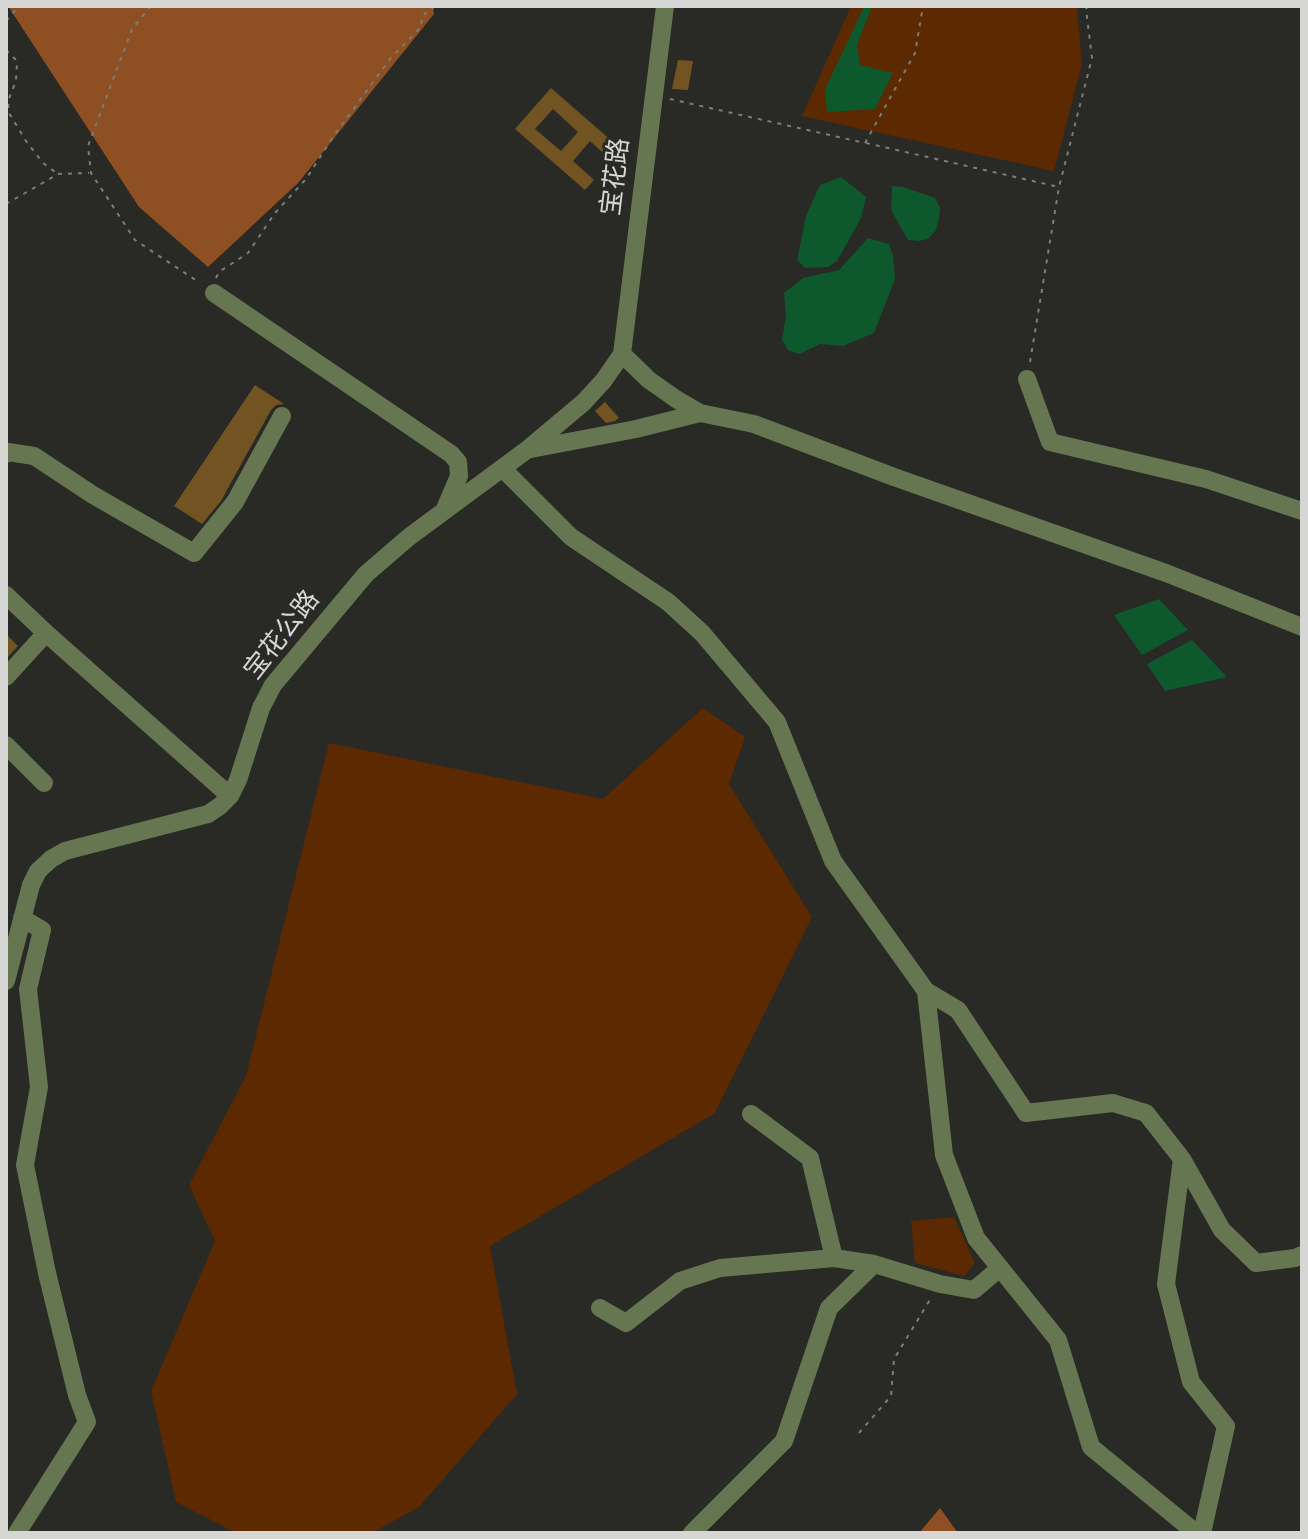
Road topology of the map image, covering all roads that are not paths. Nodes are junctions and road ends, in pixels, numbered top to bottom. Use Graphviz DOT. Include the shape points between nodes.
graph roads {
  1 [pos="665,6"];
  2 [pos="212,292"];
  3 [pos="622,354"];
  4 [pos="1027,379"];
  5 [pos="700,413"];
  6 [pos="282,416"];
  7 [pos="528,449"];
  8 [pos="6,454"];
  9 [pos="503,469"];
  10 [pos="444,511"];
  11 [pos="1302,511"];
  12 [pos="6,595"];
  13 [pos="1302,627"];
  14 [pos="46,633"];
  15 [pos="6,677"];
  16 [pos="6,745"];
  17 [pos="44,783"];
  18 [pos="230,796"];
  19 [pos="22,918"];
  20 [pos="6,981"];
  21 [pos="926,991"];
  22 [pos="751,1114"];
  23 [pos="1182,1159"];
  24 [pos="1302,1255"];
  25 [pos="834,1258"];
  26 [pos="874,1264"];
  27 [pos="1000,1268"];
  28 [pos="600,1308"];
  29 [pos="17,1533"];
  30 [pos="692,1533"];
  31 [pos="1196,1533"];
  32 [pos="1202,1533"];
  1 -- 3 [label="street, 宝花路"];
  2 -- 10 [label="street" via="451,454 459,476"];
  3 -- 5 [label="street" via="649,380"];
  3 -- 7 [label="street, 宝花公路" via="584,402"];
  4 -- 11 [label="street" via="1050,442 1206,479"];
  5 -- 7 [label="street"];
  5 -- 13 [label="street" via="754,424"];
  6 -- 8 [label="street" via="235,502 194,553 34,456"];
  7 -- 9 [label="street, 宝花公路"];
  9 -- 10 [label="street, 宝花公路"];
  9 -- 21 [label="street" via="571,537 668,602 702,633 777,722 833,861"];
  10 -- 18 [label="street, 宝花公路" via="366,574 273,685"];
  12 -- 14 [label="street"];
  14 -- 15 [label="street"];
  14 -- 18 [label="street"];
  16 -- 17 [label="street"];
  18 -- 19 [label="street" via="208,814 51,859 31,885"];
  19 -- 20 [label="street"];
  19 -- 29 [label="street" via="42,930 28,989 39,1087 25,1165 87,1422"];
  21 -- 23 [label="street" via="958,1010 1026,1113 1113,1103 1146,1113"];
  21 -- 27 [label="street" via="944,1155 976,1238"];
  22 -- 25 [label="street" via="810,1158"];
  23 -- 24 [label="street" via="1222,1230 1256,1263"];
  23 -- 32 [label="street" via="1166,1284 1191,1382 1226,1426"];
  25 -- 26 [label="street"];
  25 -- 28 [label="street" via="720,1268 680,1281 626,1323"];
  26 -- 27 [label="street" via="974,1290"];
  26 -- 30 [label="street" via="829,1308 784,1441"];
  27 -- 31 [label="street" via="1058,1340 1091,1447"];
}
